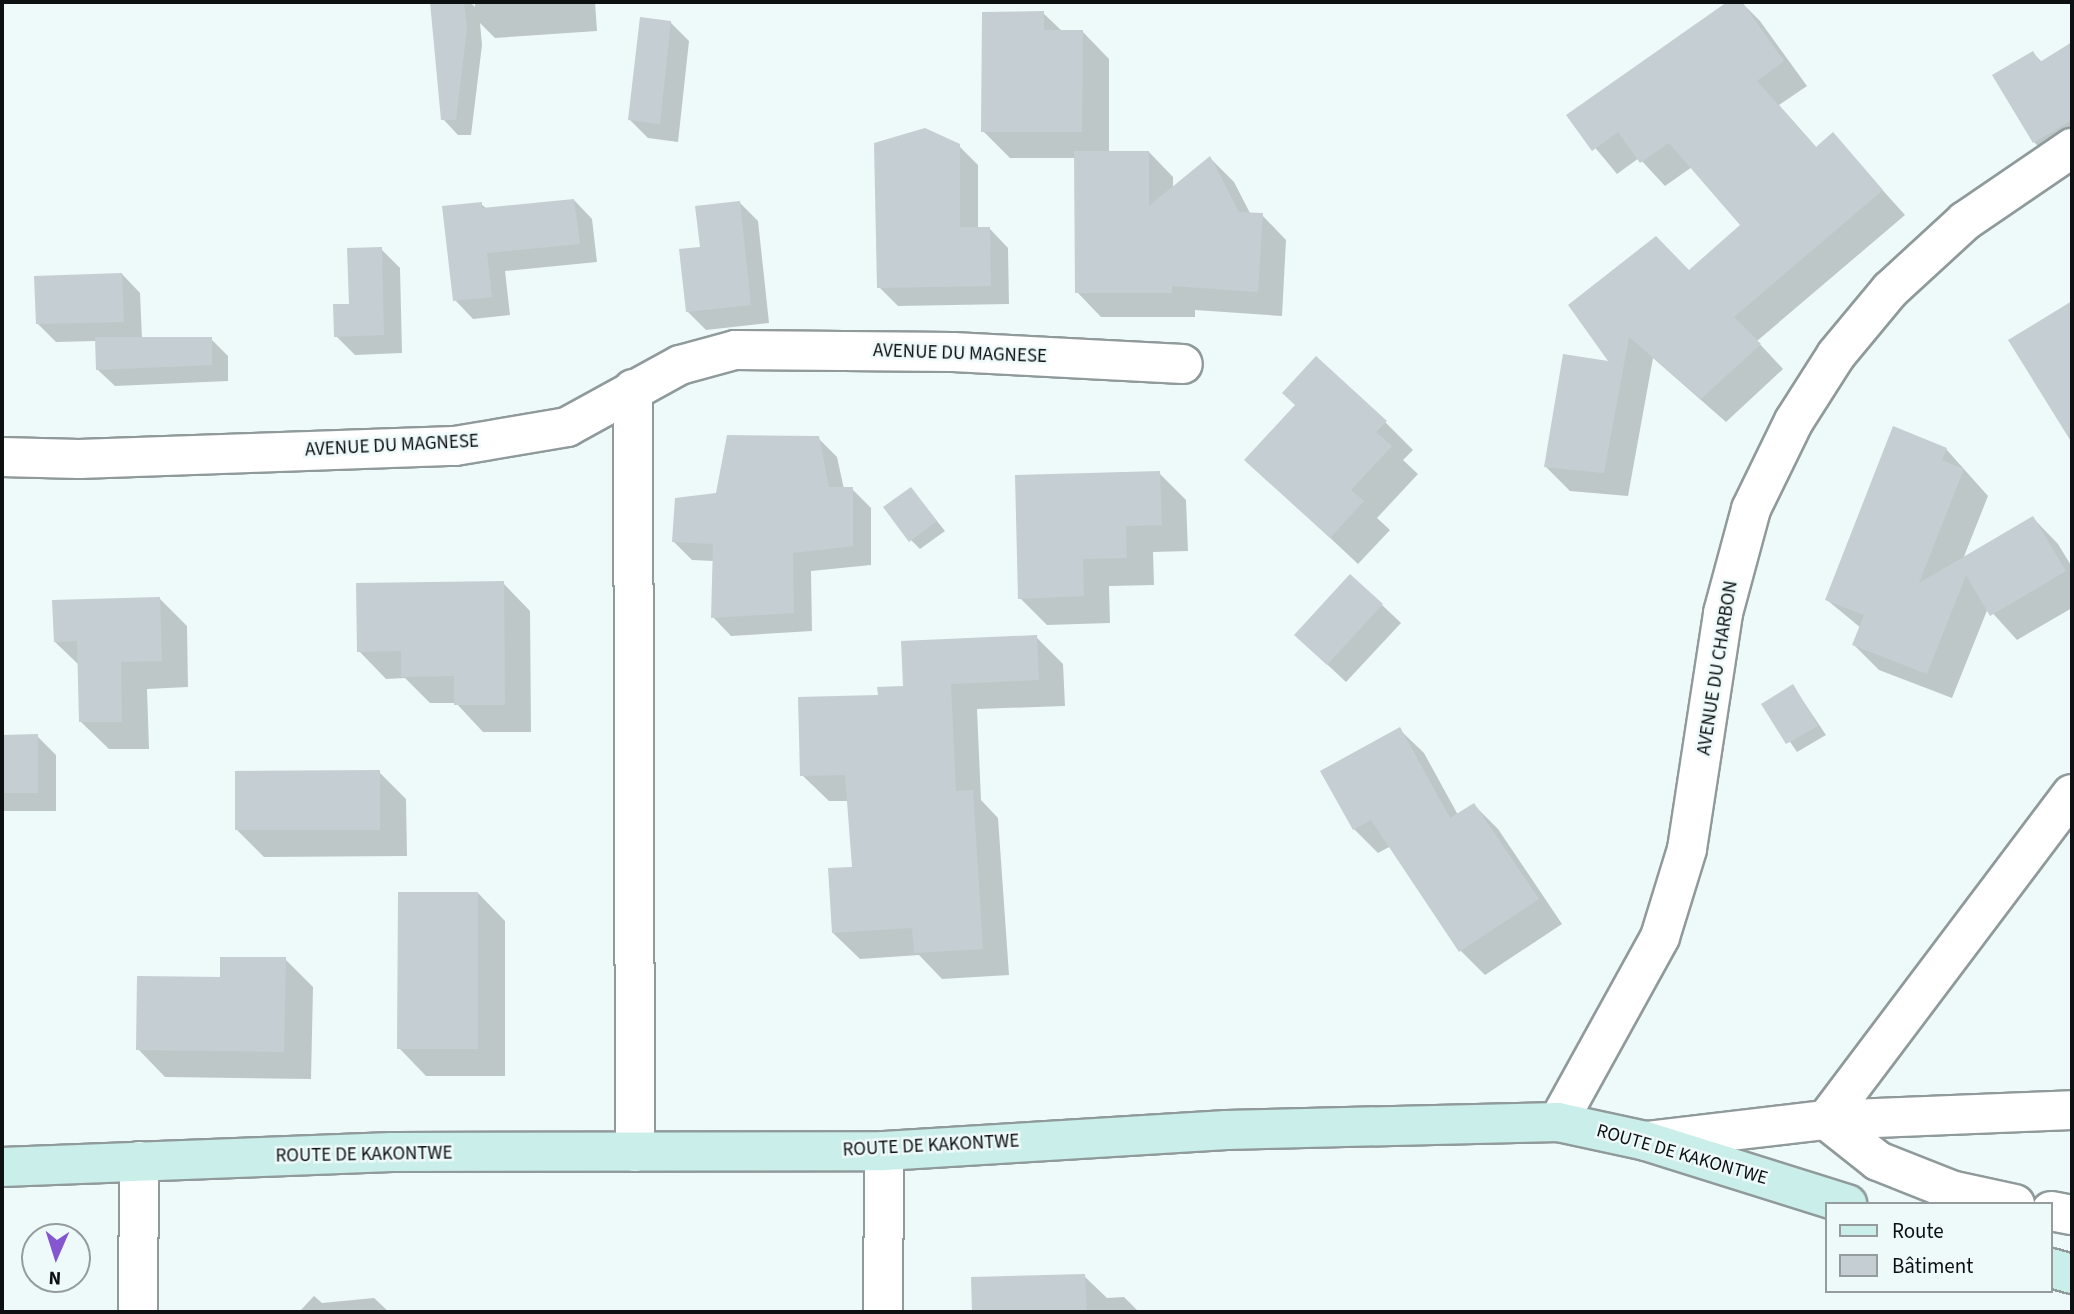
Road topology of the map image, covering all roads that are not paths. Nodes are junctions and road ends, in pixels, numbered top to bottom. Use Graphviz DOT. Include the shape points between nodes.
graph roads {
  1 [pos="2072,148"];
  2 [pos="1183,364"];
  3 [pos="633,389"];
  4 [pos="2,457"];
  5 [pos="2072,794"];
  6 [pos="2072,1110"];
  7 [pos="1826,1121"];
  8 [pos="1558,1122"];
  9 [pos="1646,1141"];
  10 [pos="884,1151"];
  11 [pos="635,1152"];
  12 [pos="139,1161"];
  13 [pos="2,1167"];
  14 [pos="1841,1202"];
  15 [pos="2006,1202"];
  16 [pos="2053,1211"];
  17 [pos="2072,1216"];
  18 [pos="2053,1269"];
  19 [pos="2072,1274"];
  20 [pos="138,1312"];
  21 [pos="883,1312"];
  1 -- 8 [label="street, AVENUE DU CHARBON" via="1965,221 1890,290 1836,355 1794,421 1751,509 1727,600 1689,837 1660,937"];
  2 -- 3 [label="street, AVENUE DU MAGNESE" via="953,352 734,350 680,365"];
  3 -- 4 [label="street, AVENUE DU MAGNESE" via="600,412 566,427 455,446"];
  3 -- 11 [label="street"];
  5 -- 7 [label="street"];
  6 -- 7 [label="street"];
  7 -- 9 [label="street"];
  7 -- 15 [label="street" via="1878,1161 1951,1190"];
  8 -- 9 [label="street, ROUTE DE KAKONTWE"];
  8 -- 10 [label="street, ROUTE DE KAKONTWE" via="1226,1130"];
  9 -- 14 [label="street, ROUTE DE KAKONTWE"];
  10 -- 11 [label="street, ROUTE DE KAKONTWE"];
  10 -- 21 [label="street"];
  11 -- 12 [label="street, ROUTE DE KAKONTWE" via="392,1152"];
  12 -- 13 [label="street, ROUTE DE KAKONTWE"];
  12 -- 20 [label="street"];
  16 -- 17 [label="street"];
  18 -- 19 [label="street"];
}
